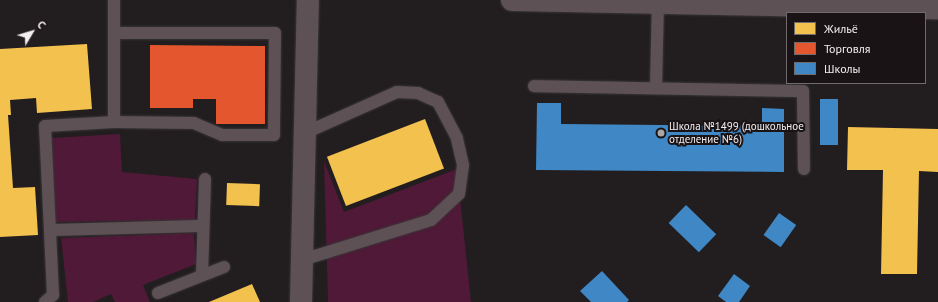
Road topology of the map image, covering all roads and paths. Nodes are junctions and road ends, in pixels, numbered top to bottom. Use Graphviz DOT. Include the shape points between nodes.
graph roads {
  1 [pos="114,0"];
  2 [pos="308,0"];
  3 [pos="512,0"];
  4 [pos="658,1"];
  5 [pos="938,8"];
  6 [pos="114,33"];
  7 [pos="534,86"];
  8 [pos="656,88"];
  9 [pos="114,122"];
  10 [pos="305,133"];
  11 [pos="804,169"];
  12 [pos="205,179"];
  13 [pos="202,226"];
  14 [pos="50,230"];
  15 [pos="302,260"];
  16 [pos="224,266"];
  17 [pos="202,276"];
  18 [pos="158,294"];
  19 [pos="45,302"];
  20 [pos="301,302"];
  1 -- 6 [label="lane"];
  2 -- 10 [label="street"];
  3 -- 4 [label="street"];
  4 -- 5 [label="street"];
  4 -- 8 [label="lane"];
  6 -- 9 [label="lane"];
  6 -- 9 [label="lane" via="275,33 274,135 222,135 194,123"];
  7 -- 8 [label="lane"];
  8 -- 11 [label="lane" via="803,91"];
  9 -- 14 [label="lane" via="45,126"];
  10 -- 15 [label="street"];
  10 -- 15 [label="lane" via="397,92 418,93 438,102 457,138 463,165 459,194 430,220"];
  12 -- 13 [label="lane"];
  13 -- 14 [label="lane"];
  13 -- 17 [label="lane"];
  14 -- 19 [label="lane" via="53,295"];
  15 -- 20 [label="street"];
  16 -- 17 [label="lane"];
  17 -- 18 [label="lane"];
}
